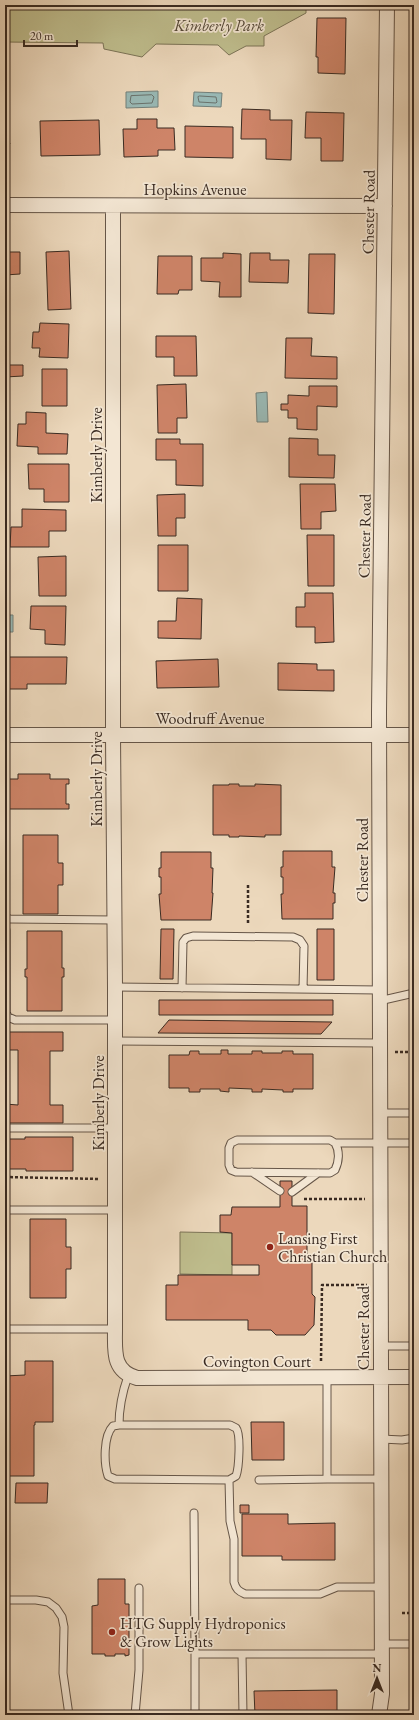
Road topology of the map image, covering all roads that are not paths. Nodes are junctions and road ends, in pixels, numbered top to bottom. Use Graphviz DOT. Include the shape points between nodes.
graph roads {
  1 [pos="387,5"];
  2 [pos="5,205"];
  3 [pos="113,206"];
  4 [pos="385,206"];
  5 [pos="5,735"];
  6 [pos="113,735"];
  7 [pos="379,735"];
  8 [pos="414,735"];
  9 [pos="5,918"];
  10 [pos="114,920"];
  11 [pos="6,930"];
  12 [pos="115,987"];
  13 [pos="182,988"];
  14 [pos="303,988"];
  15 [pos="414,993"];
  16 [pos="379,996"];
  17 [pos="115,1020"];
  18 [pos="115,1041"];
  19 [pos="379,1043"];
  20 [pos="380,1113"];
  21 [pos="414,1113"];
  22 [pos="5,1128"];
  23 [pos="115,1128"];
  24 [pos="335,1143"];
  25 [pos="380,1143"];
  26 [pos="414,1143"];
  27 [pos="251,1172"];
  28 [pos="318,1173"];
  29 [pos="280,1191"];
  30 [pos="292,1192"];
  31 [pos="5,1210"];
  32 [pos="115,1210"];
  33 [pos="5,1329"];
  34 [pos="115,1329"];
  35 [pos="380,1346"];
  36 [pos="414,1346"];
  37 [pos="128,1376"];
  38 [pos="414,1377"];
  39 [pos="324,1378"];
  40 [pos="380,1378"];
  41 [pos="119,1425"];
  42 [pos="414,1438"];
  43 [pos="381,1440"];
  44 [pos="327,1479"];
  45 [pos="380,1479"];
  46 [pos="230,1480"];
  47 [pos="259,1480"];
  48 [pos="194,1513"];
  49 [pos="381,1587"];
  50 [pos="139,1588"];
  51 [pos="5,1600"];
  52 [pos="414,1644"];
  53 [pos="382,1649"];
  54 [pos="195,1654"];
  55 [pos="242,1654"];
  56 [pos="69,1715"];
  57 [pos="134,1715"];
  58 [pos="195,1715"];
  59 [pos="243,1715"];
  60 [pos="379,1715"];
  1 -- 4 [label="street, Chester Road"];
  2 -- 3 [label="street, Hopkins Avenue"];
  3 -- 4 [label="street, Hopkins Avenue"];
  3 -- 6 [label="street, Kimberly Drive"];
  4 -- 7 [label="street, Chester Road"];
  5 -- 6 [label="street, Woodruff Avenue"];
  6 -- 7 [label="street, Woodruff Avenue"];
  6 -- 10 [label="street, Kimberly Drive"];
  7 -- 8 [label="street, Woodruff Avenue"];
  7 -- 16 [label="street, Chester Road"];
  9 -- 10 [label="lane"];
  10 -- 12 [label="street, Kimberly Drive"];
  11 -- 17 [label="lane" via="8,1017 15,1020"];
  12 -- 13 [label="lane"];
  12 -- 17 [label="street, Kimberly Drive"];
  13 -- 14 [label="lane"];
  13 -- 14 [label="lane" via="183,942 186,938 194,936 293,937 300,940 304,946"];
  14 -- 16 [label="lane"];
  15 -- 16 [label="lane"];
  16 -- 19 [label="street, Chester Road"];
  17 -- 18 [label="street, Kimberly Drive"];
  18 -- 19 [label="lane"];
  18 -- 23 [label="street, Kimberly Drive"];
  19 -- 20 [label="street, Chester Road"];
  20 -- 21 [label="lane"];
  20 -- 25 [label="street, Chester Road"];
  22 -- 23 [label="lane"];
  23 -- 32 [label="street, Kimberly Drive"];
  24 -- 25 [label="lane"];
  24 -- 27 [label="lane" via="330,1140 231,1142 231,1170"];
  24 -- 28 [label="lane" via="338,1148 336,1170"];
  25 -- 26 [label="lane"];
  25 -- 35 [label="street, Chester Road"];
  27 -- 28 [label="lane"];
  27 -- 29 [label="lane"];
  28 -- 30 [label="lane"];
  31 -- 32 [label="lane"];
  32 -- 34 [label="street, Kimberly Drive"];
  33 -- 34 [label="lane"];
  34 -- 37 [label="street, Kimberly Drive" via="117,1363"];
  35 -- 36 [label="lane"];
  35 -- 40 [label="street, Chester Road"];
  37 -- 39 [label="street, Covington Court"];
  37 -- 41 [label="lane" via="119,1409"];
  38 -- 40 [label="street, Covington Court"];
  39 -- 40 [label="street, Covington Court"];
  39 -- 44 [label="lane"];
  40 -- 43 [label="street, Chester Road"];
  41 -- 46 [label="lane" via="236,1428 238,1469 236,1476"];
  41 -- 46 [label="lane" via="113,1426 106,1436 108,1476 115,1479"];
  42 -- 43 [label="lane"];
  43 -- 45 [label="street, Chester Road"];
  44 -- 45 [label="lane"];
  44 -- 47 [label="lane"];
  45 -- 49 [label="street, Chester Road"];
  46 -- 49 [label="lane" via="234,1582 239,1592 320,1594 337,1587"];
  48 -- 54 [label="lane"];
  49 -- 53 [label="street, Chester Road"];
  50 -- 57 [label="lane" via="139,1670"];
  51 -- 56 [label="lane" via="48,1602 62,1617 63,1673"];
  52 -- 53 [label="lane"];
  53 -- 55 [label="lane"];
  53 -- 60 [label="street, Chester Road" via="382,1694"];
  54 -- 55 [label="lane"];
  54 -- 58 [label="lane"];
  55 -- 59 [label="lane"];
}
